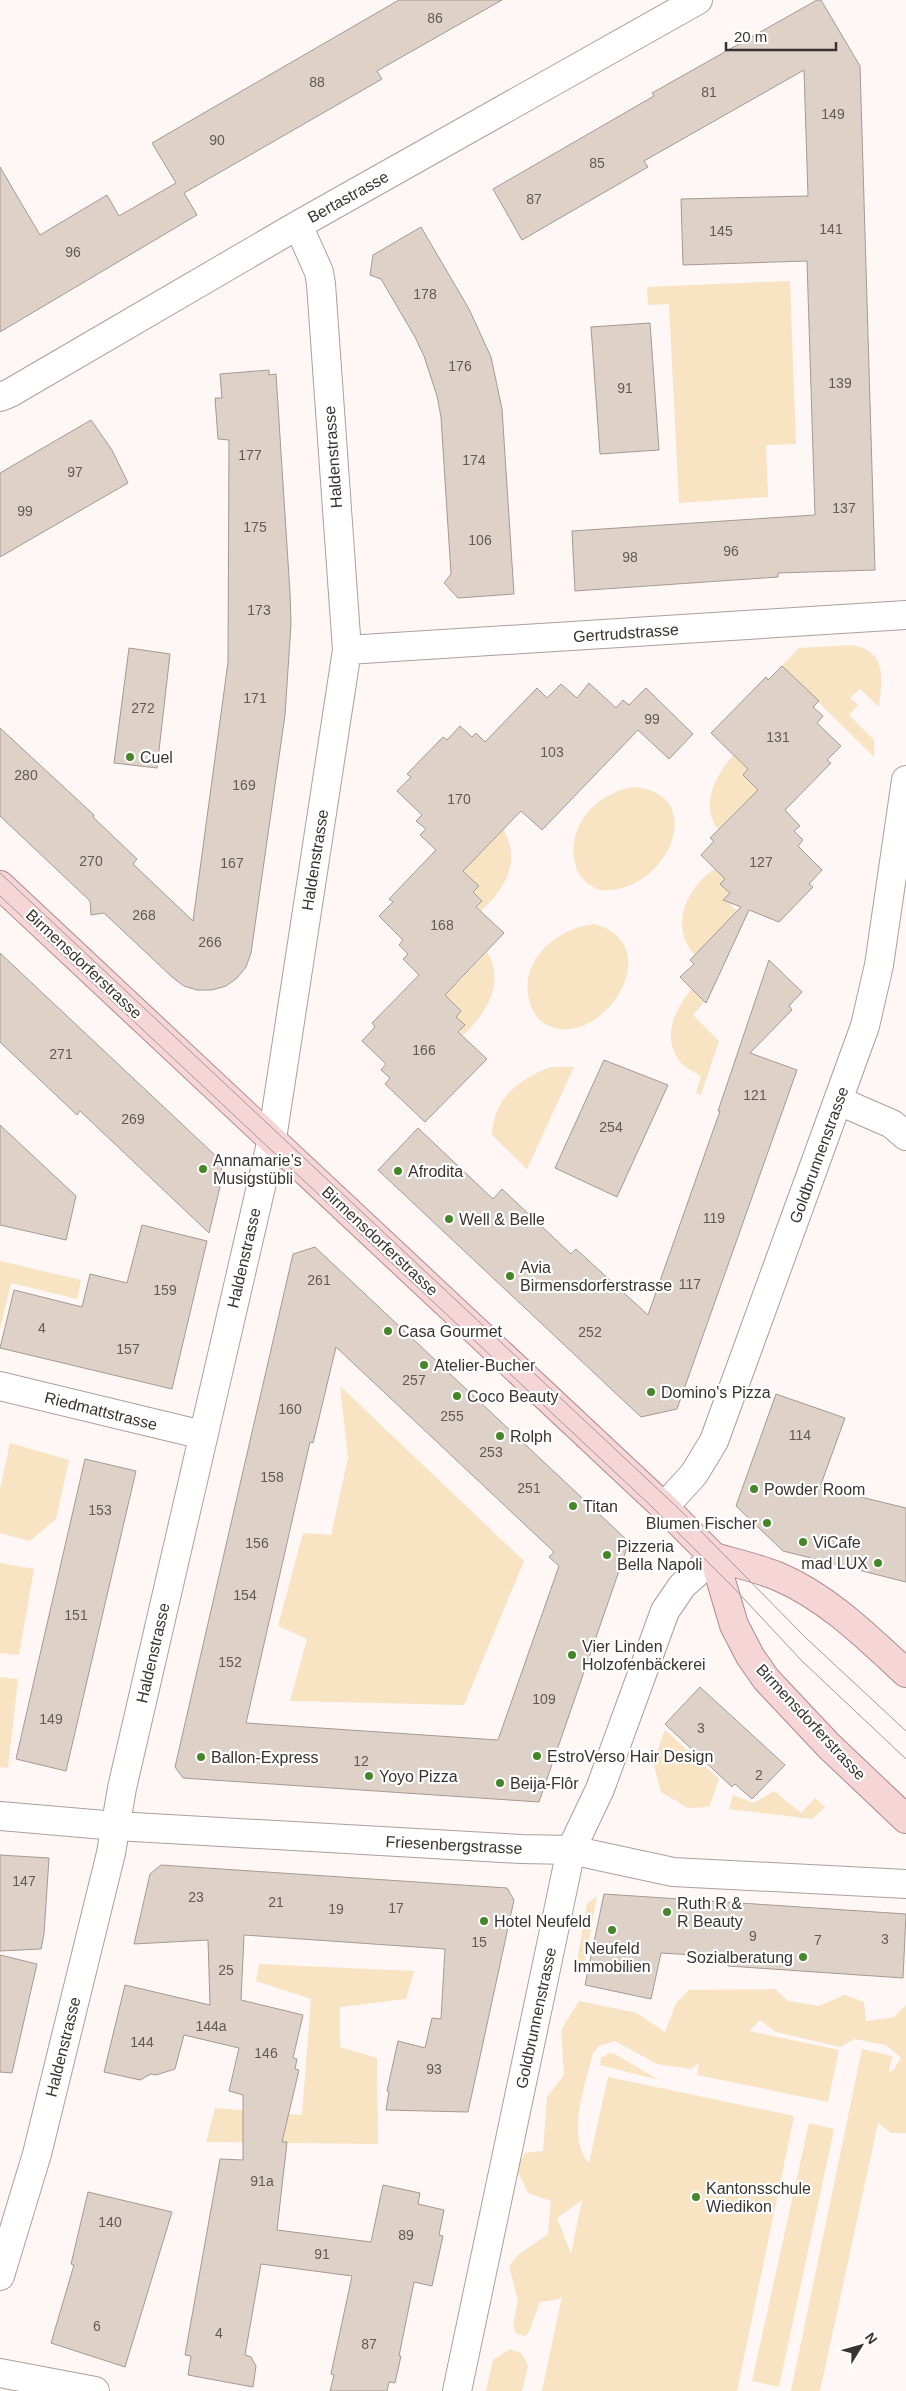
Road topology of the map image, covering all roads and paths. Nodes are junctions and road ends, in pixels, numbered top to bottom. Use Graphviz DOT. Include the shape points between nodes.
graph roads {
  1 [pos="698,0"];
  2 [pos="298,225"];
  3 [pos="0,397"];
  4 [pos="906,615"];
  5 [pos="347,650"];
  6 [pos="906,780"];
  7 [pos="0,885"];
  8 [pos="839,1101"];
  9 [pos="906,1136"];
  10 [pos="272,1139"];
  11 [pos="0,1386"];
  12 [pos="202,1435"];
  13 [pos="664,1507"];
  14 [pos="714,1557"];
  15 [pos="906,1672"];
  16 [pos="0,1816"];
  17 [pos="906,1819"];
  18 [pos="116,1826"];
  19 [pos="571,1850"];
  20 [pos="906,1884"];
  21 [pos="0,2276"];
  22 [pos="0,2373"];
  23 [pos="95,2391"];
  24 [pos="457,2391"];
  1 -- 2 [label="street, Bertastrasse"];
  2 -- 3 [label="street, Bertastrasse"];
  2 -- 5 [label="street, Haldenstrasse" via="321,284"];
  4 -- 5 [label="street, Gertrudstrasse"];
  5 -- 10 [label="street, Haldenstrasse"];
  6 -- 8 [label="street, Goldbrunnenstrasse" via="876,986"];
  7 -- 10 [label="main road, Birmensdorferstrasse"];
  8 -- 9 [label="street" via="892,1124"];
  8 -- 13 [label="street, Goldbrunnenstrasse" via="714,1441 694,1474"];
  10 -- 12 [label="street, Haldenstrasse"];
  10 -- 13 [label="main road, Birmensdorferstrasse"];
  11 -- 12 [label="street, Riedmattstrasse"];
  12 -- 18 [label="street, Haldenstrasse"];
  13 -- 14 [label="main road, Birmensdorferstrasse"];
  14 -- 15 [label="main road, Birmensdorferstrasse" via="778,1576 808,1592 832,1607"];
  14 -- 17 [label="main road, Birmensdorferstrasse" via="734,1625 760,1671 829,1746"];
  14 -- 19 [label="street, Goldbrunnenstrasse" via="682,1586 666,1611 600,1789"];
  16 -- 18 [label="street, Friesenbergstrasse"];
  18 -- 19 [label="street, Friesenbergstrasse" via="521,1850"];
  18 -- 21 [label="street, Haldenstrasse" via="37,2154"];
  19 -- 20 [label="street, Friesenbergstrasse" via="673,1872"];
  19 -- 24 [label="street, Goldbrunnenstrasse"];
  22 -- 23 [label="street"];
}
